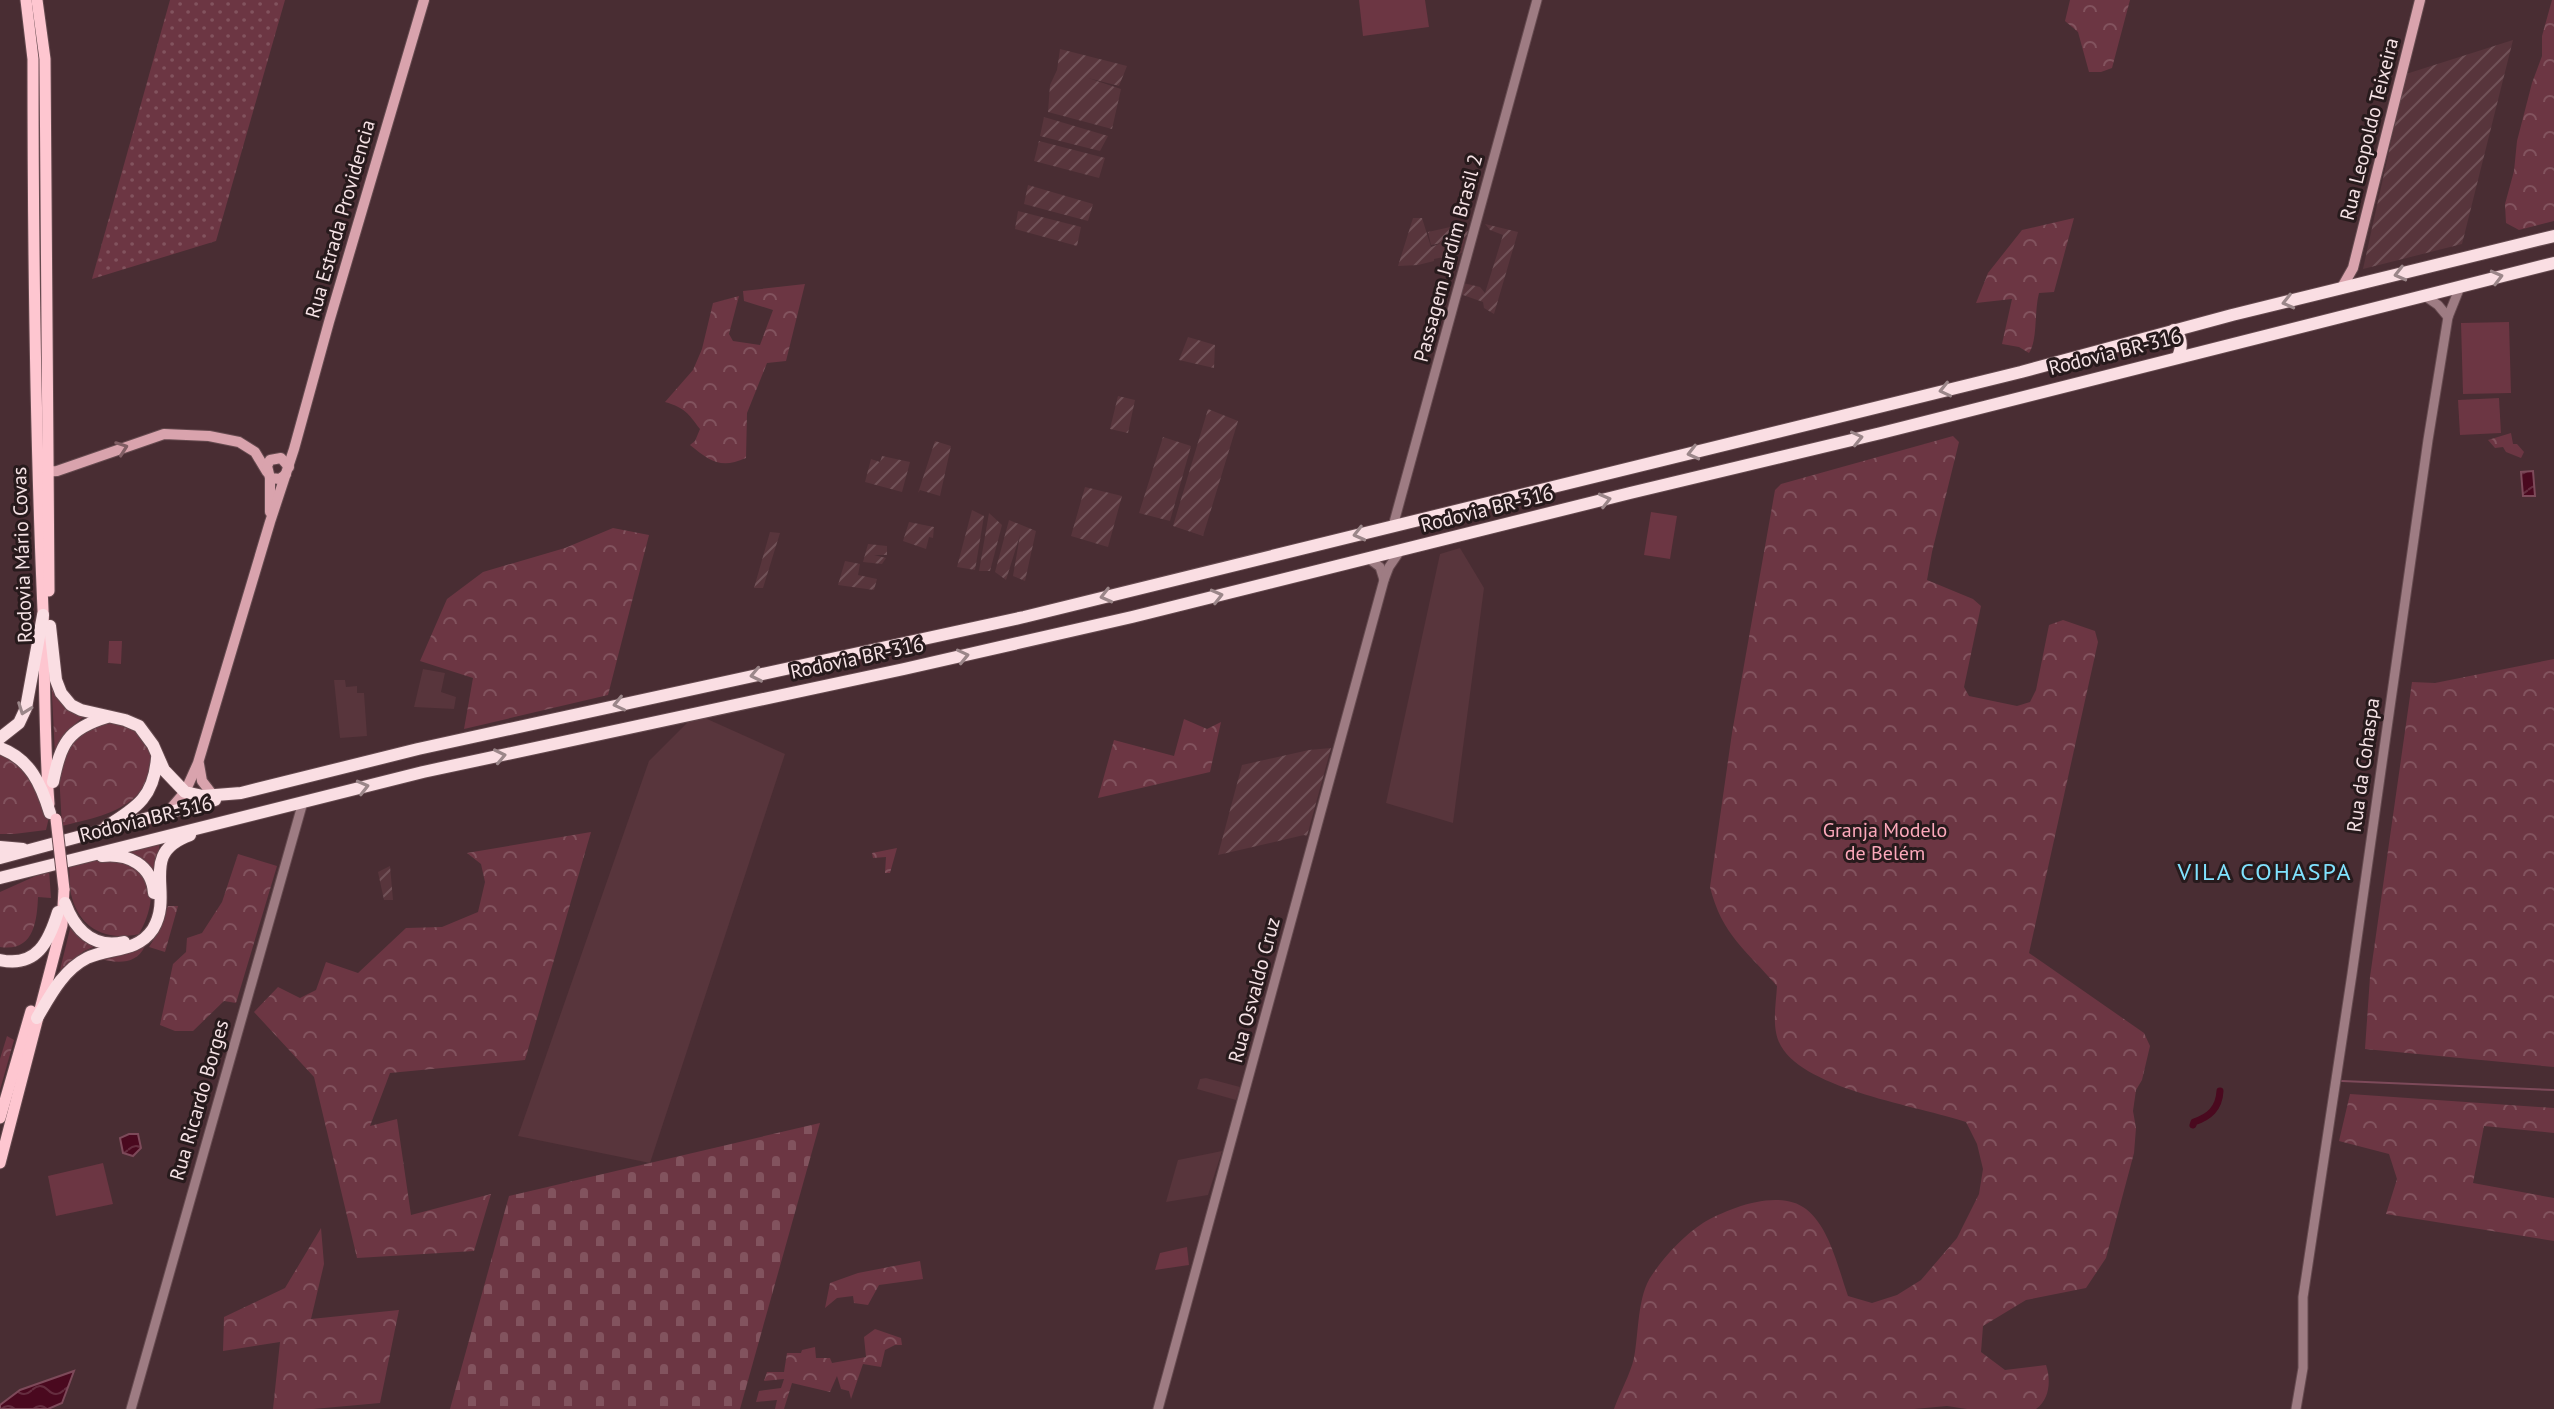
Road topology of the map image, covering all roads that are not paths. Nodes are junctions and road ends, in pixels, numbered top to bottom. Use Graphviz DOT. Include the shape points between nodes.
graph roads {
  1 [pos="35,0"];
  2 [pos="424,0"];
  3 [pos="1537,0"];
  4 [pos="2420,0"];
  5 [pos="2554,236"];
  6 [pos="2554,263"];
  7 [pos="2353,268"];
  8 [pos="2364,283"];
  9 [pos="2460,287"];
  10 [pos="2341,289"];
  11 [pos="2425,296"];
  12 [pos="2448,317"];
  13 [pos="2190,326"];
  14 [pos="2174,330"];
  15 [pos="2199,352"];
  16 [pos="2178,357"];
  17 [pos="294,449"];
  18 [pos="281,458"];
  19 [pos="1667,459"];
  20 [pos="1626,469"];
  21 [pos="288,471"];
  22 [pos="43,472"];
  23 [pos="269,475"];
  24 [pos="1664,486"];
  25 [pos="1630,493"];
  26 [pos="270,522"];
  27 [pos="1393,526"];
  28 [pos="1400,551"];
  29 [pos="1368,558"];
  30 [pos="1384,580"];
  31 [pos="46,620"];
  32 [pos="107,717"];
  33 [pos="0,738"];
  34 [pos="0,748"];
  35 [pos="157,755"];
  36 [pos="198,763"];
  37 [pos="53,782"];
  38 [pos="185,792"];
  39 [pos="241,793"];
  40 [pos="212,794"];
  41 [pos="303,802"];
  42 [pos="167,813"];
  43 [pos="247,814"];
  44 [pos="52,817"];
  45 [pos="94,833"];
  46 [pos="0,847"];
  47 [pos="30,850"];
  48 [pos="0,858"];
  49 [pos="75,858"];
  50 [pos="0,880"];
  51 [pos="62,908"];
  52 [pos="0,960"];
  53 [pos="37,1018"];
  54 [pos="0,1118"];
  55 [pos="0,1163"];
  56 [pos="131,1409"];
  57 [pos="1158,1409"];
  58 [pos="2296,1409"];
  1 -- 22 [label="main road, Rodovia Mário Covas" via="45,59"];
  2 -- 17 [label="main road, Rua Estrada Providencia"];
  3 -- 27 [label="street, Passagem Jardim Brasil 2"];
  4 -- 7 [label="main road, Rua Leopoldo Teixeira"];
  5 -- 8 [label="highway, one-way"];
  9 -- 6 [label="highway, Rodovia BR-316, one-way"];
  7 -- 8 [label="main road"];
  7 -- 10 [label="main road, Rua Leopoldo Teixeira"];
  8 -- 10 [label="highway, Rodovia BR-316"];
  9 -- 11 [label="highway, Rodovia BR-316"];
  9 -- 12 [label="street, Rua da Cohaspa"];
  10 -- 13 [label="highway, Rodovia BR-316, one-way"];
  11 -- 12 [label="street"];
  11 -- 15 [label="highway, Rodovia BR-316"];
  12 -- 58 [label="street, Rua da Cohaspa" via="2303,1297 2303,1368"];
  13 -- 14 [label="highway, Rodovia BR-316"];
  13 -- 15 [label="highway" via="2189,342"];
  14 -- 16 [label="highway" via="2182,347"];
  14 -- 19 [label="highway, Rodovia BR-316, one-way"];
  15 -- 16 [label="highway, Rodovia BR-316"];
  24 -- 16 [label="highway, Rodovia BR-316, one-way"];
  17 -- 18 [label="main road"];
  17 -- 21 [label="main road, Rua Estrada Providencia"];
  18 -- 21 [label="main road"];
  18 -- 23 [label="main road" via="270,460"];
  19 -- 20 [label="highway, Rodovia BR-316"];
  19 -- 24 [label="highway" via="1659,471"];
  20 -- 25 [label="highway" via="1635,476"];
  20 -- 27 [label="highway, Rodovia BR-316"];
  21 -- 23 [label="main road" via="280,479"];
  21 -- 26 [label="main road, Rua Estrada Providencia"];
  22 -- 23 [label="main road, one-way" via="164,434 239,442 255,452"];
  22 -- 31 [label="main road, Rodovia Mário Covas"];
  23 -- 26 [label="main road, Rua Estrada Providencia"];
  24 -- 25 [label="highway, Rodovia BR-316"];
  28 -- 25 [label="highway, Rodovia BR-316, one-way"];
  26 -- 36 [label="main road, Rua Estrada Providencia"];
  27 -- 39 [label="highway, Rodovia BR-316, one-way" via="1024,617"];
  28 -- 29 [label="highway, Rodovia BR-316"];
  28 -- 30 [label="street, Rua Osvaldo Cruz"];
  29 -- 30 [label="street" via="1380,567"];
  41 -- 29 [label="highway, Rodovia BR-316, one-way" via="971,654"];
  30 -- 57 [label="street, Rua Osvaldo Cruz"];
  31 -- 32 [label="highway" via="61,693 71,705"];
  31 -- 33 [label="highway, one-way" via="26,708 19,723"];
  31 -- 37 [label="main road, Rodovia Mário Covas"];
  31 -- 44 [label="main road, Rodovia Mário Covas" via="44,725"];
  32 -- 35 [label="highway" via="139,726"];
  32 -- 37 [label="highway" via="83,725 66,740"];
  34 -- 44 [label="highway" via="30,768"];
  35 -- 38 [label="highway"];
  35 -- 45 [label="highway" via="144,799"];
  36 -- 38 [label="main road, Rua Estrada Providencia"];
  36 -- 40 [label="main road"];
  37 -- 44 [label="main road, Rodovia Mário Covas"];
  38 -- 40 [label="highway"];
  38 -- 42 [label="main road, Rua Estrada Providencia"];
  39 -- 40 [label="highway"];
  39 -- 42 [label="highway, Rodovia BR-316"];
  41 -- 43 [label="highway, Rodovia BR-316"];
  41 -- 56 [label="street, Rua Ricardo Borges"];
  42 -- 45 [label="highway, Rodovia BR-316"];
  43 -- 49 [label="highway, Rodovia BR-316"];
  43 -- 53 [label="highway" via="241,821 169,846 160,863 160,905 152,930 132,947 80,962 59,982"];
  44 -- 51 [label="main road, bridge"];
  45 -- 47 [label="highway, Rodovia BR-316"];
  46 -- 47 [label="highway"];
  47 -- 48 [label="highway, Rodovia BR-316"];
  49 -- 50 [label="highway, Rodovia BR-316"];
  49 -- 51 [label="highway" via="113,855 137,862 153,880 153,910 139,934 106,944 84,935"];
  51 -- 52 [label="highway" via="41,950 19,961"];
  51 -- 53 [label="main road"];
  51 -- 54 [label="main road"];
  53 -- 55 [label="main road"];
}
